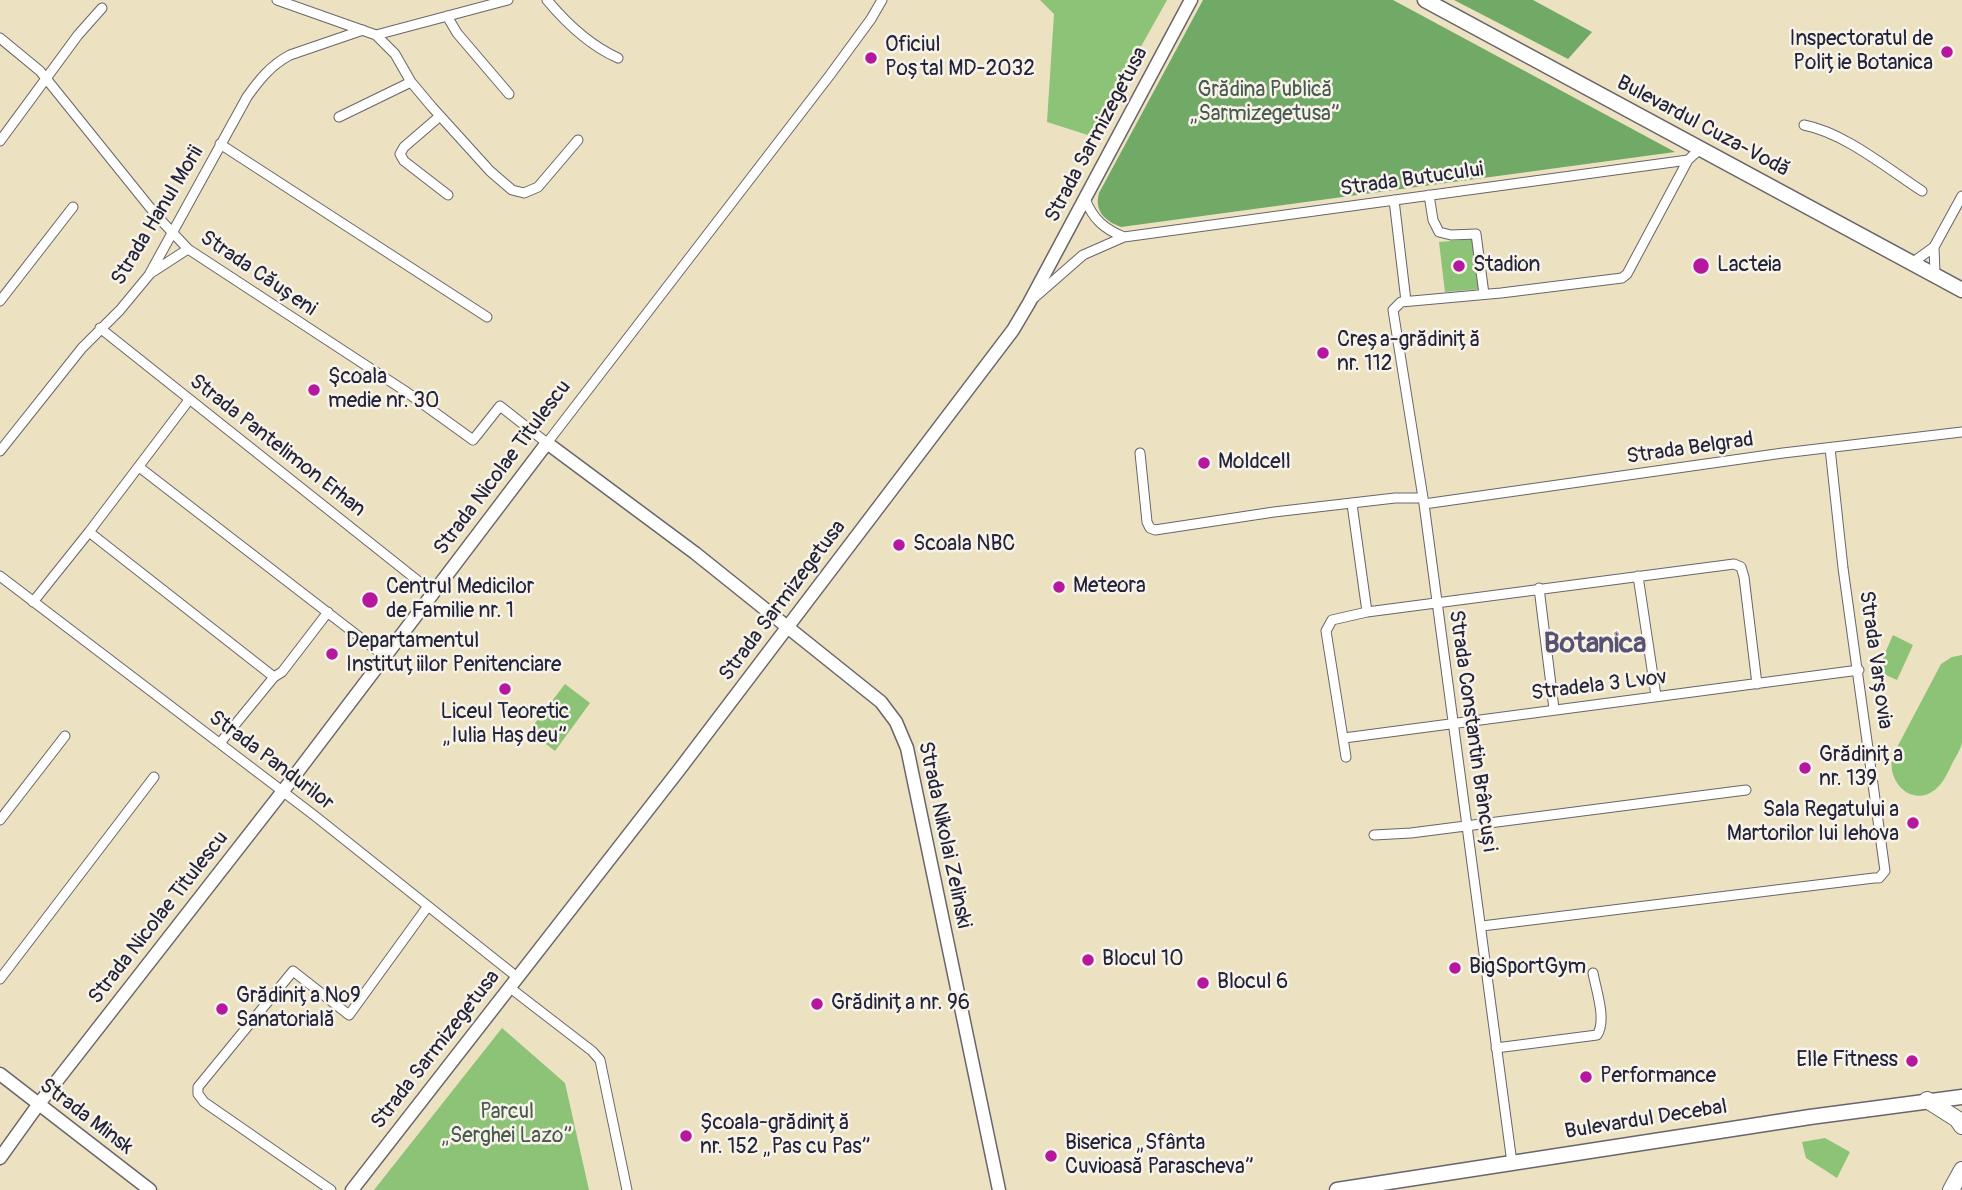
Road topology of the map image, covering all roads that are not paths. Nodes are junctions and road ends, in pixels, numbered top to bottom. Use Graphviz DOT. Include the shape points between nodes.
graph roads {
  1 [pos="277,0"];
  2 [pos="508,0"];
  3 [pos="547,0"];
  4 [pos="882,0"];
  5 [pos="1191,0"];
  6 [pos="1425,0"];
  7 [pos="102,8"];
  8 [pos="447,16"];
  9 [pos="363,30"];
  10 [pos="376,35"];
  11 [pos="0,38"];
  12 [pos="618,58"];
  13 [pos="46,78"];
  14 [pos="411,82"];
  15 [pos="509,94"];
  16 [pos="440,116"];
  17 [pos="340,117"];
  18 [pos="1804,125"];
  19 [pos="578,139"];
  20 [pos="0,141"];
  21 [pos="220,144"];
  22 [pos="1700,149"];
  23 [pos="1688,160"];
  24 [pos="1922,191"];
  25 [pos="448,195"];
  26 [pos="1429,195"];
  27 [pos="1962,196"];
  28 [pos="1085,199"];
  29 [pos="1394,200"];
  30 [pos="73,207"];
  31 [pos="172,233"];
  32 [pos="1124,237"];
  33 [pos="1934,247"];
  34 [pos="188,249"];
  35 [pos="1912,263"];
  36 [pos="149,275"];
  37 [pos="1935,275"];
  38 [pos="1962,290"];
  39 [pos="1484,294"];
  40 [pos="0,301"];
  41 [pos="1406,301"];
  42 [pos="1029,303"];
  43 [pos="487,317"];
  44 [pos="100,328"];
  45 [pos="189,400"];
  46 [pos="1962,432"];
  47 [pos="547,443"];
  48 [pos="1830,448"];
  49 [pos="0,451"];
  50 [pos="1140,453"];
  51 [pos="139,467"];
  52 [pos="1423,501"];
  53 [pos="1352,504"];
  54 [pos="89,532"];
  55 [pos="0,576"];
  56 [pos="1638,576"];
  57 [pos="1539,588"];
  58 [pos="432,592"];
  59 [pos="33,602"];
  60 [pos="1438,603"];
  61 [pos="328,612"];
  62 [pos="1367,612"];
  63 [pos="786,627"];
  64 [pos="384,656"];
  65 [pos="1859,670"];
  66 [pos="274,677"];
  67 [pos="1757,684"];
  68 [pos="1656,696"];
  69 [pos="1554,709"];
  70 [pos="1452,724"];
  71 [pos="65,736"];
  72 [pos="1343,738"];
  73 [pos="220,743"];
  74 [pos="1346,757"];
  75 [pos="154,777"];
  76 [pos="1746,790"];
  77 [pos="283,791"];
  78 [pos="0,820"];
  79 [pos="1466,825"];
  80 [pos="1374,835"];
  81 [pos="428,906"];
  82 [pos="1482,926"];
  83 [pos="1593,973"];
  84 [pos="0,979"];
  85 [pos="513,982"];
  86 [pos="1496,1048"];
  87 [pos="0,1074"];
  88 [pos="1962,1086"];
  89 [pos="1962,1097"];
  90 [pos="1927,1100"];
  91 [pos="38,1105"];
  92 [pos="1962,1126"];
  93 [pos="0,1158"];
  94 [pos="1512,1163"];
  95 [pos="150,1190"];
  96 [pos="331,1190"];
  97 [pos="352,1190"];
  98 [pos="627,1190"];
  99 [pos="999,1190"];
  100 [pos="1337,1190"];
  1 -- 9 [label="street"];
  2 -- 8 [label="street"];
  3 -- 12 [label="street" via="598,49"];
  4 -- 47 [label="street, Strada Nicolae Titulescu"];
  5 -- 28 [label="street, Strada Sarmizegetusa"];
  6 -- 22 [label="main road, Bulevardul Cuza-Vodă"];
  7 -- 13 [label="street"];
  8 -- 10 [label="street"];
  8 -- 15 [label="street"];
  9 -- 10 [label="street"];
  9 -- 21 [label="street, Strada Hanul Morii" via="290,55 269,69"];
  10 -- 14 [label="street" via="395,54"];
  11 -- 13 [label="street, Strada Căușeni"];
  13 -- 20 [label="street"];
  13 -- 31 [label="street, Strada Căușeni"];
  14 -- 16 [label="street"];
  14 -- 17 [label="street"];
  16 -- 19 [label="street" via="490,171 519,193 538,187"];
  16 -- 25 [label="street" via="400,154"];
  18 -- 24 [label="street" via="1844,142"];
  21 -- 31 [label="street, Strada Hanul Morii"];
  21 -- 43 [label="street"];
  22 -- 23 [label="street"];
  22 -- 35 [label="main road, Bulevardul Cuza-Vodă"];
  23 -- 26 [label="street, Strada Butucului"];
  23 -- 39 [label="street" via="1622,278"];
  26 -- 29 [label="street, Strada Butucului"];
  26 -- 39 [label="street" via="1440,232 1476,234"];
  27 -- 33 [label="street"];
  28 -- 32 [label="street" via="1099,223"];
  28 -- 42 [label="street, Strada Sarmizegetusa"];
  29 -- 32 [label="street, Strada Butucului"];
  29 -- 41 [label="street"];
  30 -- 40 [label="street"];
  31 -- 34 [label="street, Strada Căușeni"];
  31 -- 36 [label="street, Strada Hanul Morii"];
  32 -- 42 [label="street, Strada Butucului" via="1083,255"];
  33 -- 35 [label="street"];
  33 -- 37 [label="street"];
  34 -- 36 [label="street"];
  34 -- 47 [label="street, Strada Căușeni" via="473,440 500,406"];
  35 -- 37 [label="main road, Bulevardul Cuza-Vodă"];
  36 -- 44 [label="street, Strada Hanul Morii"];
  37 -- 38 [label="main road, Bulevardul Cuza-Vodă"];
  39 -- 41 [label="street"];
  41 -- 52 [label="street, Strada Constantin Brâncuși" via="1395,306 1393,315"];
  42 -- 63 [label="street, Strada Sarmizegetusa"];
  44 -- 45 [label="street, Strada Pantelimon Erhan"];
  44 -- 49 [label="street, Strada Hanul Morii"];
  45 -- 51 [label="street"];
  45 -- 58 [label="street, Strada Pantelimon Erhan"];
  46 -- 48 [label="street, Strada Belgrad"];
  47 -- 58 [label="street, Strada Nicolae Titulescu"];
  47 -- 63 [label="street, Strada Nikolai Zelinski"];
  48 -- 52 [label="street, Strada Belgrad"];
  48 -- 65 [label="street, Strada Varșovia"];
  50 -- 53 [label="street, Strada Belgrad" via="1147,522 1153,530"];
  51 -- 54 [label="street"];
  51 -- 61 [label="street"];
  52 -- 53 [label="street, Strada Belgrad" via="1395,498"];
  52 -- 60 [label="street, Strada Constantin Brâncuși"];
  53 -- 62 [label="street"];
  54 -- 59 [label="street"];
  54 -- 66 [label="street"];
  55 -- 59 [label="street, Strada Pandurilor"];
  56 -- 57 [label="street"];
  56 -- 67 [label="street" via="1728,564 1741,567"];
  56 -- 68 [label="street"];
  57 -- 60 [label="street"];
  57 -- 69 [label="street"];
  58 -- 64 [label="street, Strada Nicolae Titulescu"];
  59 -- 73 [label="street, Strada Pandurilor"];
  60 -- 62 [label="street"];
  60 -- 70 [label="street, Strada Constantin Brâncuși"];
  61 -- 64 [label="street"];
  61 -- 66 [label="street" via="282,673"];
  62 -- 72 [label="street" via="1340,617 1325,631"];
  63 -- 85 [label="street, Strada Sarmizegetusa"];
  63 -- 99 [label="street, Strada Nikolai Zelinski" via="881,702 907,748"];
  64 -- 77 [label="street, Strada Nicolae Titulescu"];
  65 -- 67 [label="street, Stradela 3 Lvov"];
  65 -- 82 [label="street, Strada Varșovia" via="1886,865 1882,876"];
  66 -- 73 [label="street"];
  67 -- 68 [label="street, Stradela 3 Lvov"];
  68 -- 69 [label="street, Stradela 3 Lvov"];
  69 -- 70 [label="street, Stradela 3 Lvov"];
  70 -- 72 [label="street, Stradela 3 Lvov"];
  70 -- 79 [label="street, Strada Constantin Brâncuși"];
  71 -- 78 [label="street"];
  72 -- 74 [label="street"];
  73 -- 77 [label="street, Strada Pandurilor"];
  75 -- 84 [label="street"];
  76 -- 79 [label="street"];
  77 -- 81 [label="street, Strada Pandurilor"];
  77 -- 91 [label="street, Strada Nicolae Titulescu"];
  79 -- 80 [label="street"];
  79 -- 82 [label="street, Strada Constantin Brâncuși"];
  81 -- 85 [label="street, Strada Pandurilor"];
  81 -- 96 [label="street" via="349,1015 293,971 199,1084 204,1102"];
  82 -- 86 [label="street, Strada Constantin Brâncuși"];
  83 -- 86 [label="street" via="1601,1018 1597,1035"];
  85 -- 97 [label="street, Strada Sarmizegetusa"];
  85 -- 98 [label="street, Strada Pandurilor" via="600,1060"];
  86 -- 94 [label="street, Strada Constantin Brâncuși"];
  87 -- 91 [label="street, Strada Minsk"];
  88 -- 90 [label="main road"];
  89 -- 90 [label="main road, Bulevardul Decebal"];
  90 -- 92 [label="highway"];
  90 -- 94 [label="main road, Bulevardul Decebal"];
  91 -- 93 [label="street, Strada Nicolae Titulescu"];
  91 -- 95 [label="street, Strada Minsk"];
  94 -- 100 [label="main road, Bulevardul Decebal"];
}
